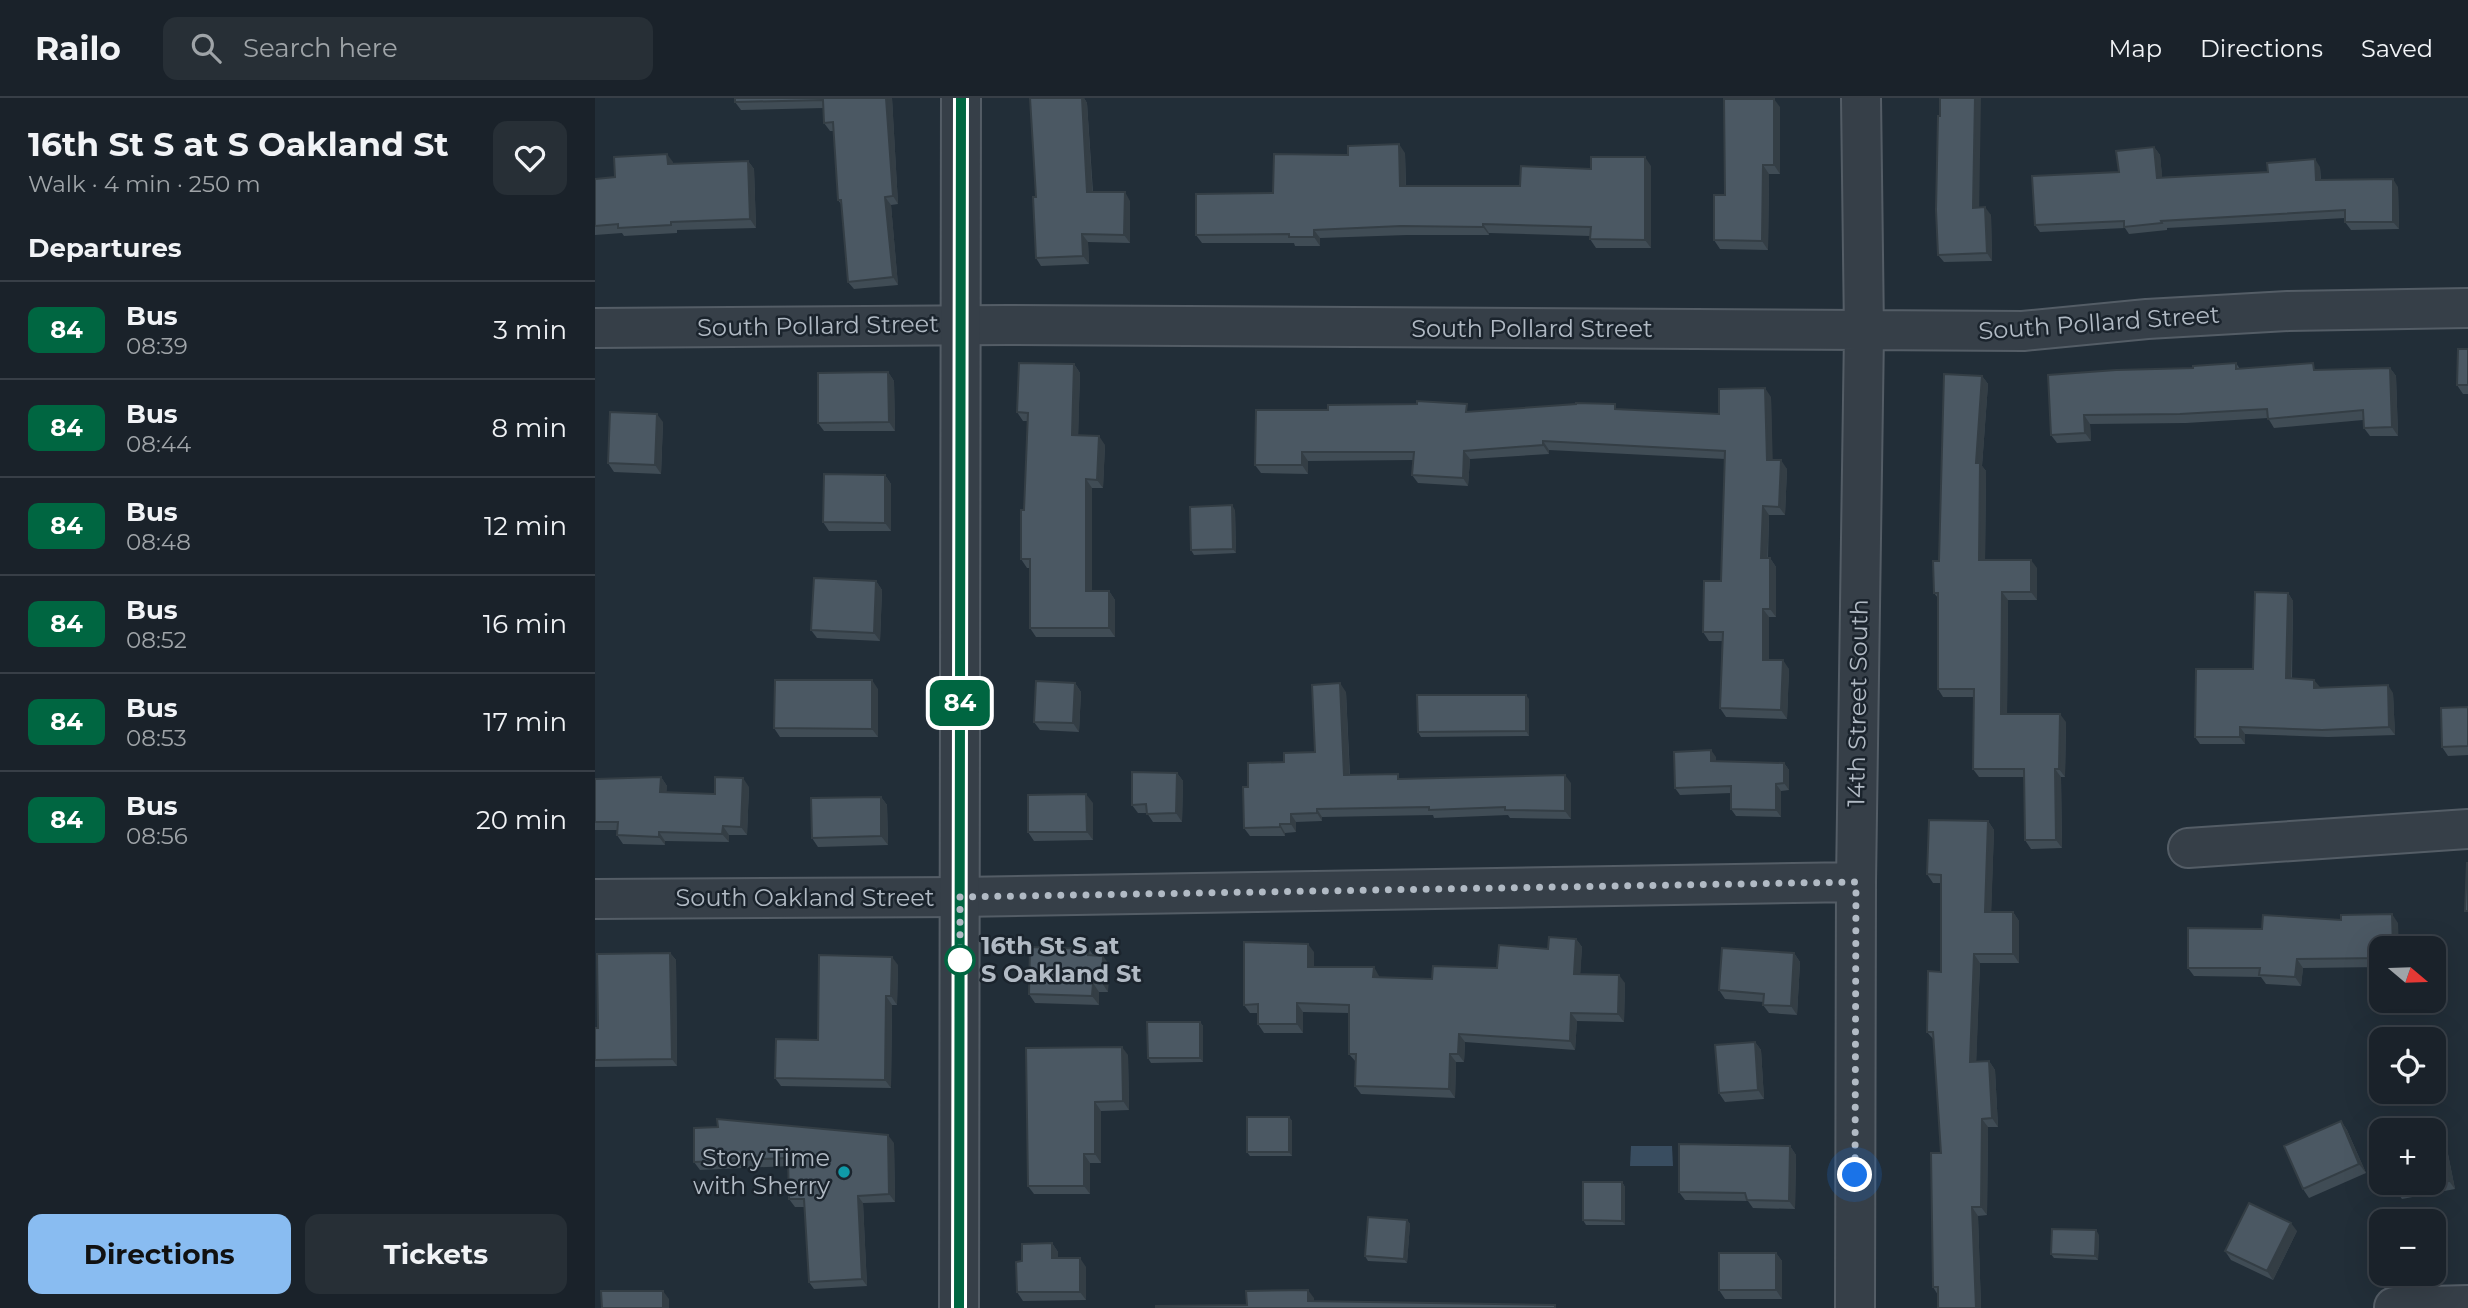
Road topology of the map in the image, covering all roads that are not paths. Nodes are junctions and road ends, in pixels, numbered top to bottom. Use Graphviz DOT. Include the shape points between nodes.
graph roads {
  1 [pos="961,98"];
  2 [pos="1861,98"];
  3 [pos="2468,308"];
  4 [pos="961,325"];
  5 [pos="595,328"];
  6 [pos="1864,332"];
  7 [pos="2468,829"];
  8 [pos="2188,848"];
  9 [pos="1856,882"];
  10 [pos="960,897"];
  11 [pos="595,899"];
  12 [pos="2468,1305"];
  13 [pos="2394,1307"];
  14 [pos="959,1308"];
  15 [pos="1855,1308"];
  1 -- 4 [label="street"];
  2 -- 6 [label="street, 14th Street South"];
  3 -- 6 [label="street, South Pollard Street" via="2288,311 2023,331"];
  4 -- 5 [label="street, South Pollard Street"];
  4 -- 6 [label="street, South Pollard Street"];
  4 -- 10 [label="street"];
  6 -- 9 [label="street, 14th Street South"];
  7 -- 8 [label="street"];
  9 -- 10 [label="street, South Oakland Street"];
  9 -- 15 [label="street, 14th Street South"];
  10 -- 11 [label="street, South Oakland Street"];
  10 -- 14 [label="street"];
  12 -- 13 [label="street"];
}
